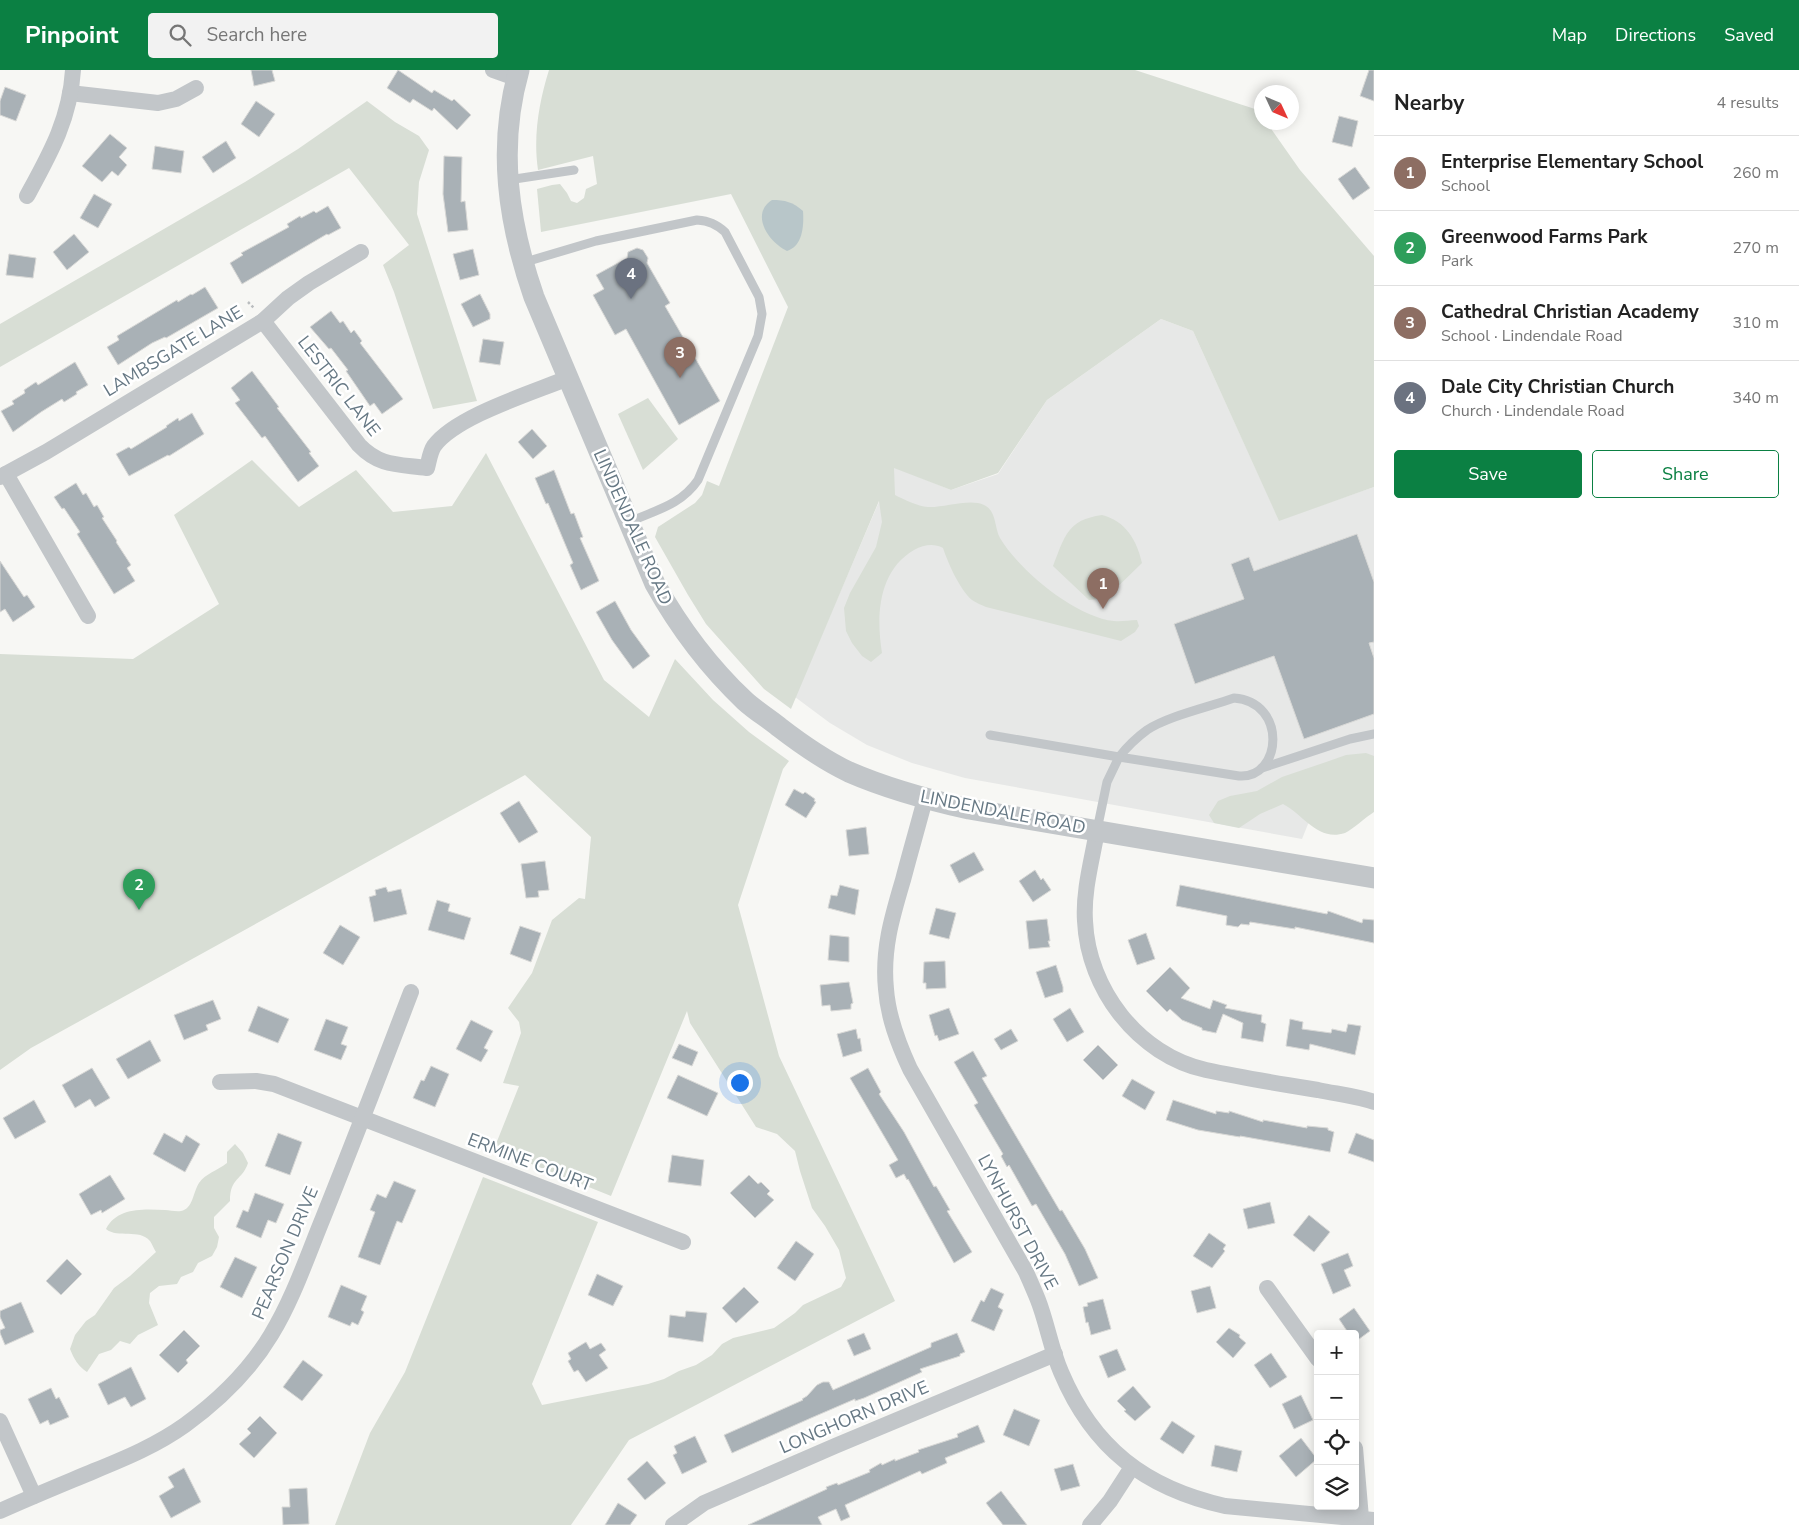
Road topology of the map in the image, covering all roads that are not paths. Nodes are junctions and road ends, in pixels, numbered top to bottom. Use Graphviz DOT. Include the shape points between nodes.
graph roads {
  1 [pos="72,70"];
  2 [pos="493,70"];
  3 [pos="518,74"];
  4 [pos="196,88"];
  5 [pos="70,93"];
  6 [pos="574,170"];
  7 [pos="507,180"];
  8 [pos="27,196"];
  9 [pos="361,252"];
  10 [pos="522,264"];
  11 [pos="263,320"];
  12 [pos="568,378"];
  13 [pos="3,475"];
  14 [pos="629,522"];
  15 [pos="88,616"];
  16 [pos="990,734"];
  17 [pos="1374,734"];
  18 [pos="1119,757"];
  19 [pos="1262,768"];
  20 [pos="926,799"];
  21 [pos="1097,831"];
  22 [pos="1374,878"];
  23 [pos="411,992"];
  24 [pos="220,1082"];
  25 [pos="1374,1102"];
  26 [pos="363,1118"];
  27 [pos="683,1242"];
  28 [pos="1267,1288"];
  29 [pos="1314,1353"];
  30 [pos="1055,1354"];
  31 [pos="0,1421"];
  32 [pos="1358,1465"];
  33 [pos="1132,1468"];
  34 [pos="34,1496"];
  35 [pos="0,1511"];
  36 [pos="1368,1519"];
  37 [pos="673,1525"];
  38 [pos="1090,1525"];
  1 -- 5 [label="street"];
  2 -- 3 [label="street"];
  3 -- 7 [label="street, LINDENDALE ROAD" via="507,143"];
  4 -- 5 [label="street" via="176,99 158,103"];
  5 -- 8 [label="street" via="57,139"];
  6 -- 7 [label="lane"];
  7 -- 10 [label="street, LINDENDALE ROAD"];
  9 -- 11 [label="street, LAMBSGATE LANE" via="302,288"];
  10 -- 12 [label="street, LINDENDALE ROAD"];
  10 -- 14 [label="lane" via="596,241 707,220 724,232 759,298 762,314 758,336 698,480 679,501"];
  11 -- 12 [label="street, LESTRIC LANE" via="359,445 383,462 427,468 433,448 450,430 476,415"];
  11 -- 13 [label="street, LAMBSGATE LANE"];
  12 -- 14 [label="street, LINDENDALE ROAD"];
  13 -- 15 [label="street"];
  14 -- 20 [label="street, LINDENDALE ROAD" via="655,584 672,614 712,666 746,702 795,740 849,772"];
  16 -- 18 [label="lane"];
  17 -- 19 [label="lane"];
  18 -- 19 [label="lane" via="1239,776 1254,774"];
  18 -- 19 [label="lane" via="1147,730 1234,698 1255,704 1264,711 1271,726 1272,748"];
  18 -- 21 [label="lane" via="1107,782"];
  20 -- 21 [label="street, LINDENDALE ROAD"];
  20 -- 30 [label="street, LYNHURST DRIVE" via="888,933 885,961 890,1016 910,1068 1026,1272"];
  21 -- 22 [label="street, LINDENDALE ROAD"];
  21 -- 25 [label="street" via="1085,896 1088,946 1105,992 1139,1035 1166,1054 1204,1070"];
  23 -- 26 [label="street, PEARSON DRIVE"];
  24 -- 26 [label="street, ERMINE COURT" via="274,1084"];
  26 -- 27 [label="street, ERMINE COURT"];
  26 -- 34 [label="street, PEARSON DRIVE" via="289,1302 272,1335 239,1377 185,1425 161,1440"];
  28 -- 29 [label="street"];
  30 -- 33 [label="street, LYNHURST DRIVE" via="1080,1409 1114,1453"];
  30 -- 37 [label="street, LONGHORN DRIVE" via="713,1500"];
  31 -- 34 [label="street"];
  32 -- 36 [label="street"];
  33 -- 36 [label="street, LYNHURST DRIVE" via="1171,1490 1225,1506"];
  33 -- 38 [label="street"];
  34 -- 35 [label="street, PEARSON DRIVE"];
}
